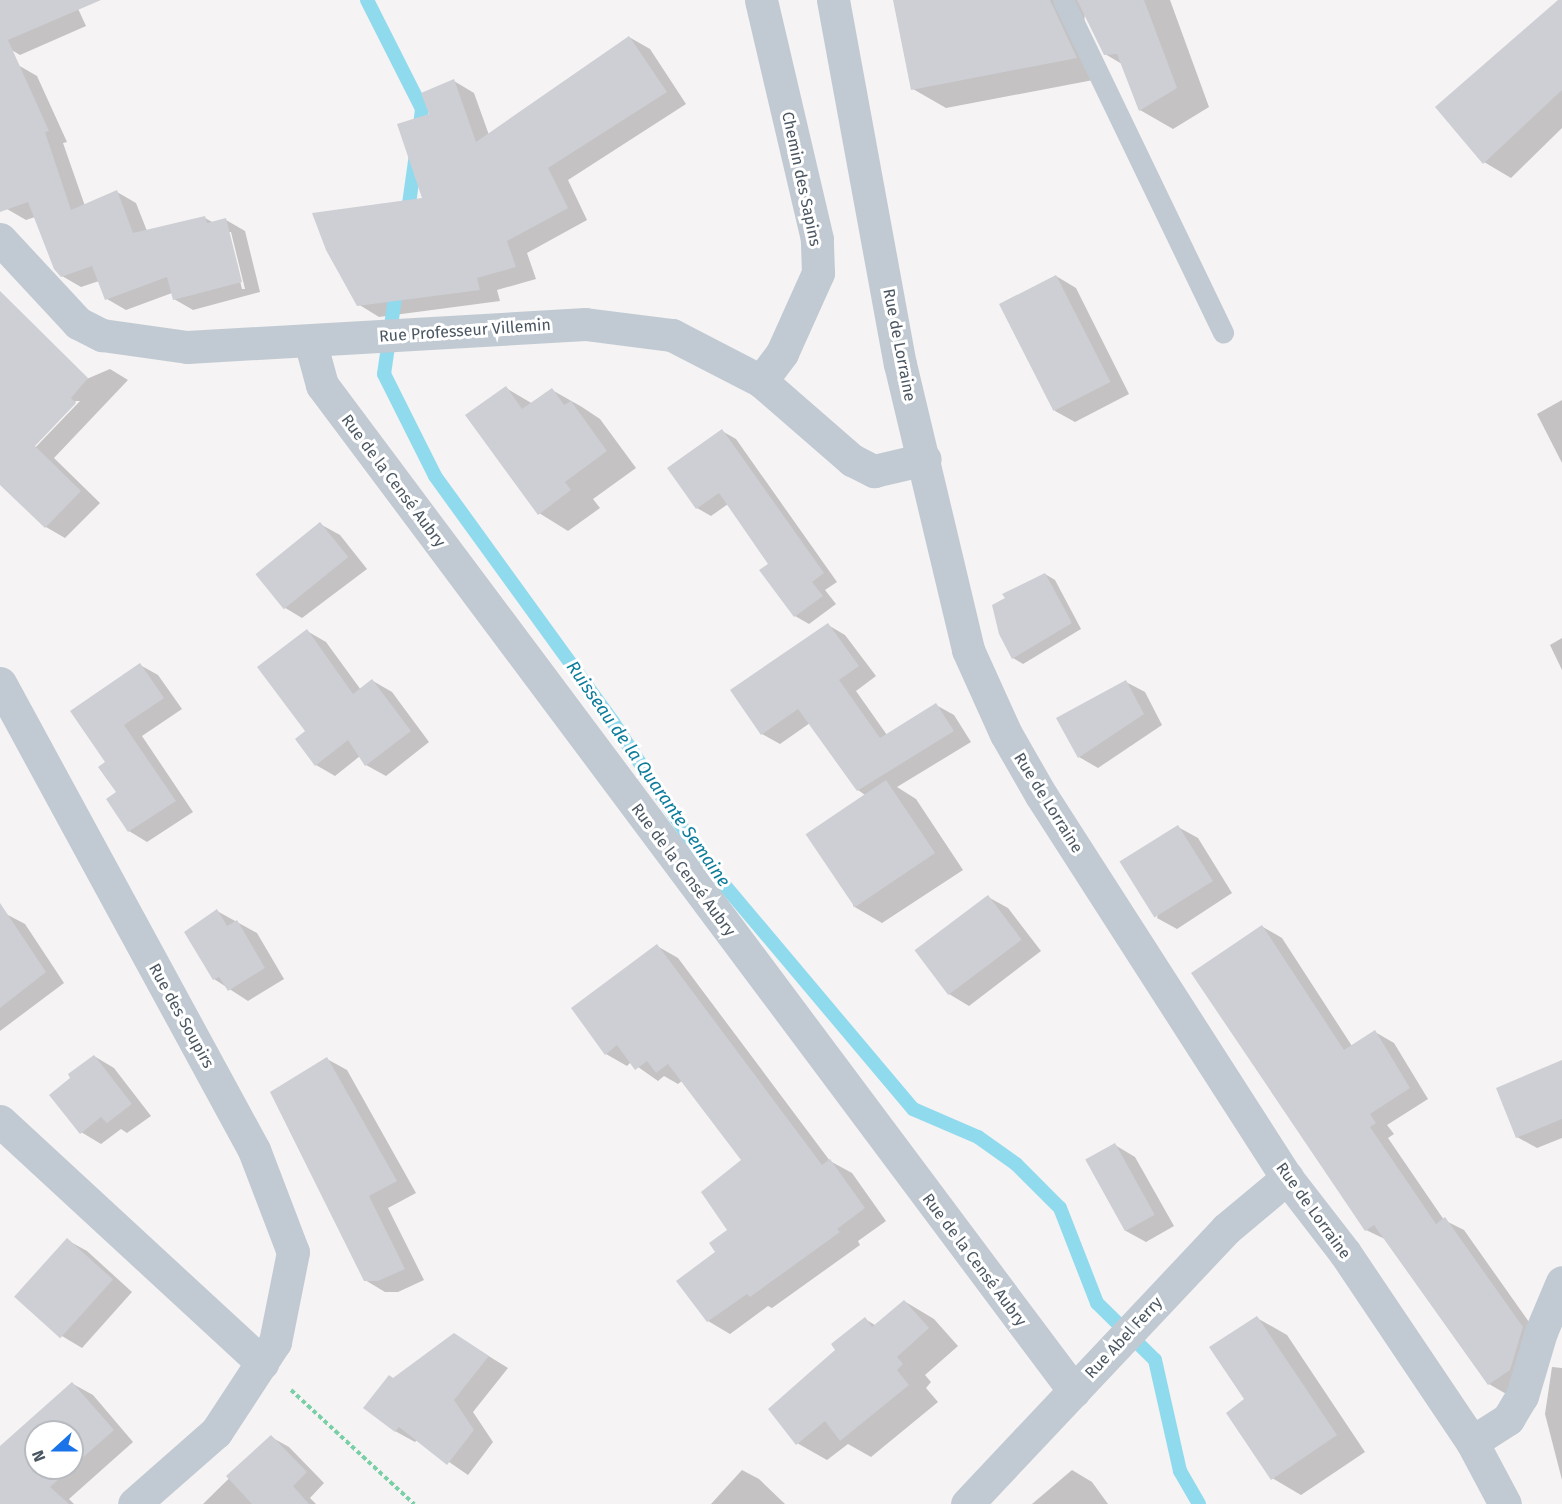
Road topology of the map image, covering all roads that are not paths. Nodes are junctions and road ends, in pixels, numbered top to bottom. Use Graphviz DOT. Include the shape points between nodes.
graph roads {
  1 [pos="761,0"];
  2 [pos="833,0"];
  3 [pos="1063,0"];
  4 [pos="0,239"];
  5 [pos="1223,333"];
  6 [pos="310,341"];
  7 [pos="761,381"];
  8 [pos="925,459"];
  9 [pos="0,683"];
  10 [pos="0,1121"];
  11 [pos="1287,1178"];
  12 [pos="1562,1282"];
  13 [pos="262,1363"];
  14 [pos="1074,1391"];
  15 [pos="1472,1442"];
  16 [pos="134,1504"];
  17 [pos="967,1504"];
  18 [pos="1504,1504"];
  1 -- 7 [label="street, Chemin des Sapins" via="817,239 818,273 782,353"];
  2 -- 8 [label="street, Rue de Lorraine" via="900,364"];
  3 -- 5 [label="lane"];
  4 -- 6 [label="street, Rue Professeur Villemin" via="78,323 102,335 187,347"];
  6 -- 7 [label="street, Rue Professeur Villemin" via="585,324 672,335"];
  6 -- 14 [label="street, Rue de la Censé Aubry" via="322,385"];
  7 -- 8 [label="street, Rue Professeur Villemin" via="852,460 874,471"];
  8 -- 11 [label="street, Rue de Lorraine" via="968,650 1006,734 1041,795"];
  9 -- 13 [label="street, Rue des Soupirs" via="249,1139 274,1201 293,1252 275,1342"];
  10 -- 13 [label="street"];
  11 -- 14 [label="street, Rue Abel Ferry" via="1226,1229"];
  11 -- 15 [label="street, Rue de Lorraine" via="1345,1253"];
  12 -- 15 [label="street" via="1541,1332 1522,1396 1508,1419"];
  13 -- 16 [label="street, Rue des Soupirs" via="216,1432"];
  14 -- 17 [label="street, Rue Abel Ferry"];
  15 -- 18 [label="street, Rue de Lorraine"];
}
